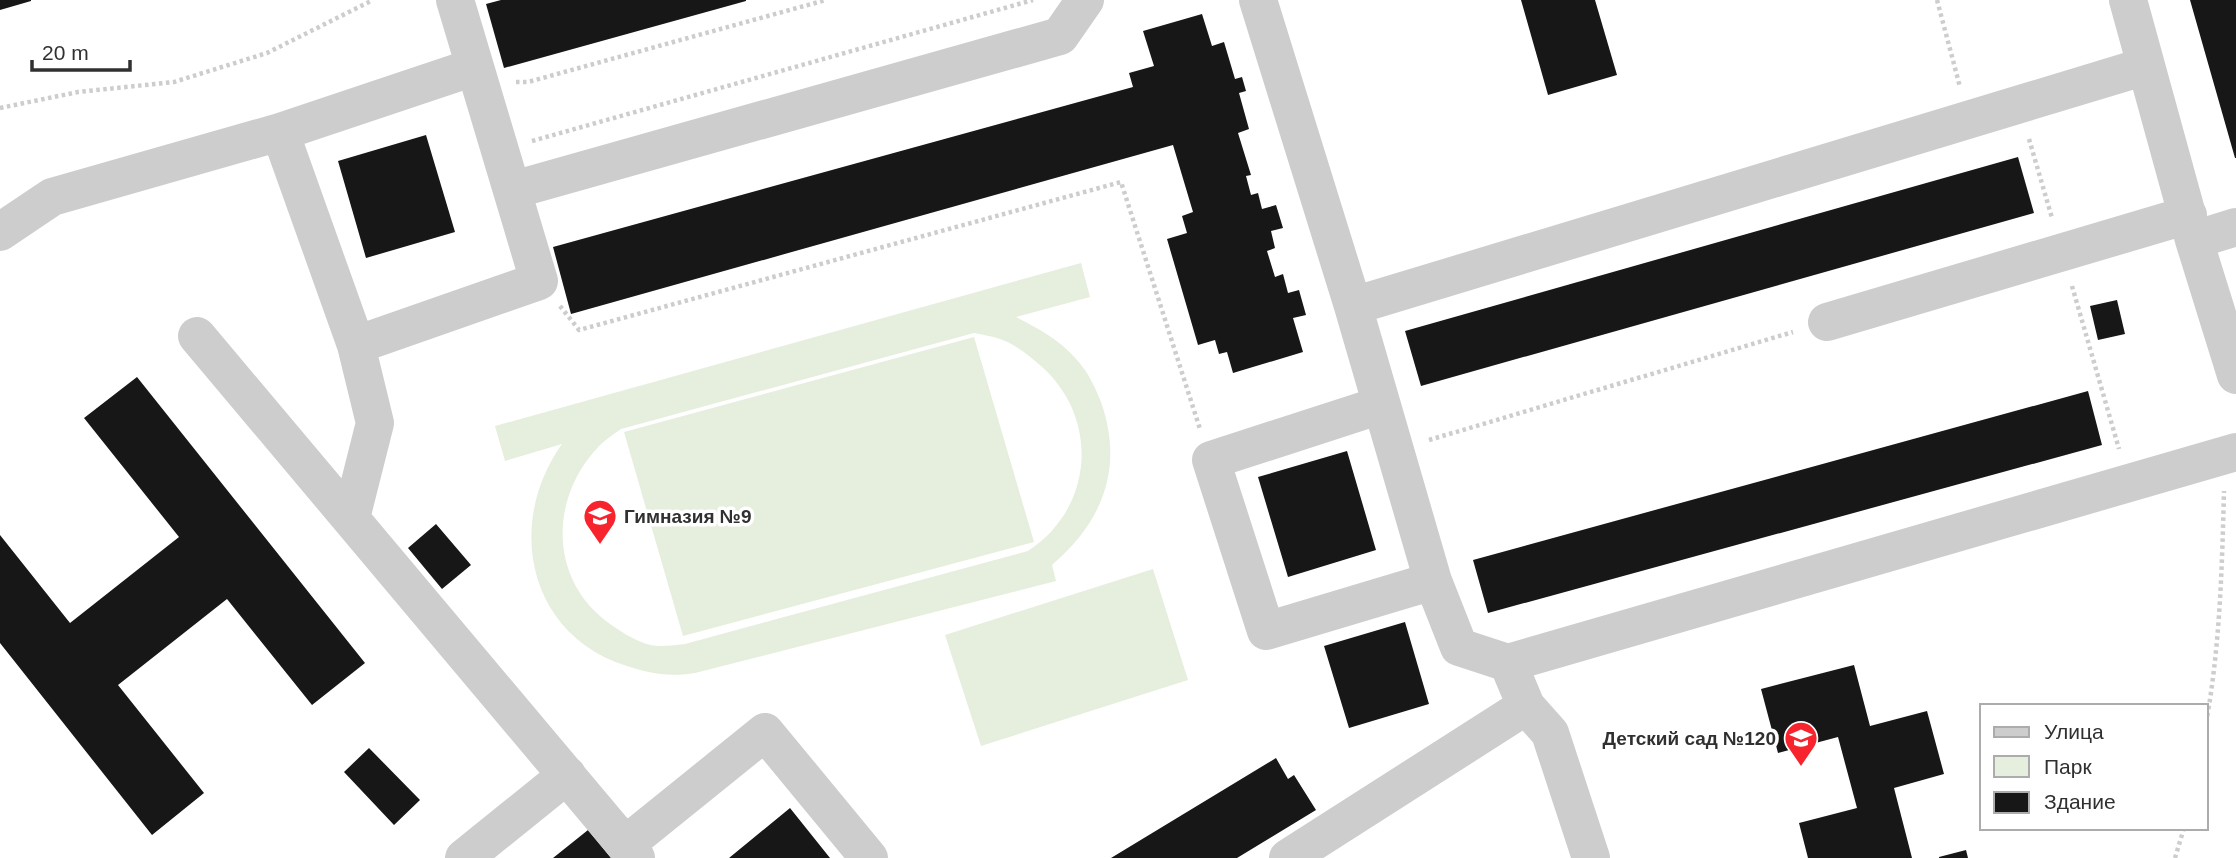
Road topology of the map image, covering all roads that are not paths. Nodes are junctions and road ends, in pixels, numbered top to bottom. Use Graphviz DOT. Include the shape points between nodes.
graph roads {
  1 [pos="455,0"];
  2 [pos="1085,0"];
  3 [pos="1258,0"];
  4 [pos="2127,0"];
  5 [pos="2146,66"];
  6 [pos="474,67"];
  7 [pos="280,132"];
  8 [pos="513,190"];
  9 [pos="2191,227"];
  10 [pos="2236,227"];
  11 [pos="0,233"];
  12 [pos="1353,306"];
  13 [pos="1827,322"];
  14 [pos="197,336"];
  15 [pos="356,345"];
  16 [pos="2236,375"];
  17 [pos="1381,405"];
  18 [pos="2231,454"];
  19 [pos="351,518"];
  20 [pos="1433,580"];
  21 [pos="1508,663"];
  22 [pos="1526,706"];
  23 [pos="566,775"];
  24 [pos="630,851"];
  25 [pos="464,858"];
  26 [pos="869,858"];
  27 [pos="1287,858"];
  28 [pos="1591,858"];
  1 -- 6 [label="lane"];
  2 -- 8 [label="lane" via="1060,36"];
  3 -- 12 [label="lane"];
  4 -- 5 [label="lane"];
  5 -- 9 [label="lane"];
  5 -- 12 [label="lane"];
  6 -- 7 [label="lane"];
  6 -- 8 [label="lane"];
  7 -- 11 [label="lane" via="52,197"];
  7 -- 15 [label="lane"];
  8 -- 15 [label="lane" via="540,281"];
  9 -- 10 [label="lane"];
  9 -- 13 [label="lane" via="2062,252"];
  9 -- 16 [label="lane"];
  12 -- 17 [label="lane"];
  14 -- 19 [label="lane"];
  15 -- 19 [label="lane" via="375,423"];
  17 -- 20 [label="lane"];
  17 -- 20 [label="lane" via="1210,460 1266,631"];
  18 -- 21 [label="lane"];
  19 -- 23 [label="lane"];
  20 -- 21 [label="lane" via="1459,647"];
  21 -- 22 [label="lane"];
  22 -- 27 [label="lane"];
  22 -- 28 [label="lane" via="1550,733"];
  23 -- 24 [label="lane"];
  23 -- 25 [label="lane"];
  24 -- 26 [label="lane" via="765,732"];
}
